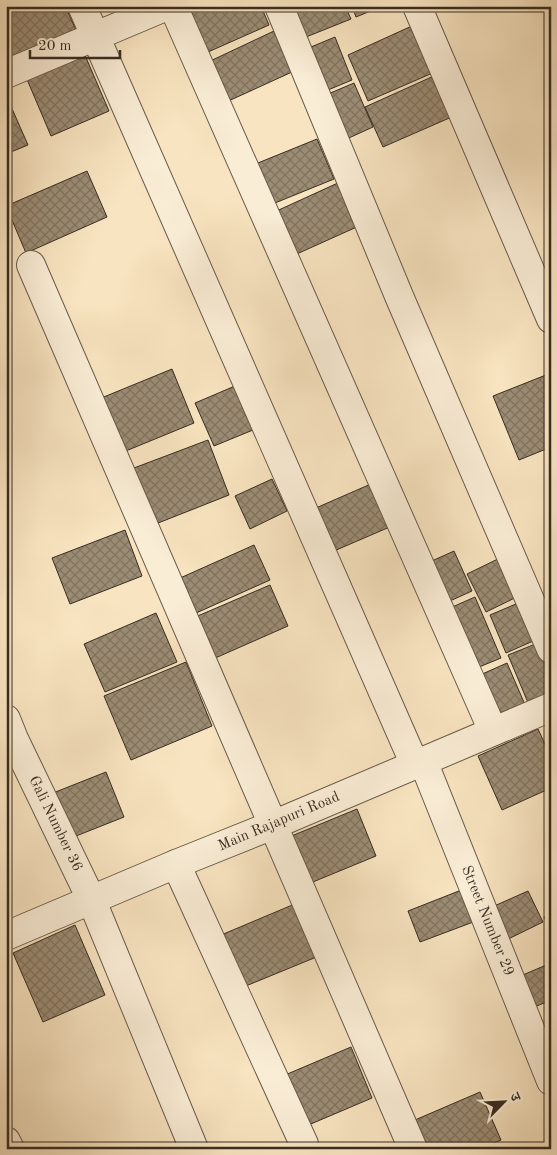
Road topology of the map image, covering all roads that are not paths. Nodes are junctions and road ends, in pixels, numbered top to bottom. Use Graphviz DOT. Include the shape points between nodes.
graph roads {
  1 [pos="82,6"];
  2 [pos="167,6"];
  3 [pos="174,6"];
  4 [pos="279,6"];
  5 [pos="417,6"];
  6 [pos="95,37"];
  7 [pos="6,74"];
  8 [pos="31,265"];
  9 [pos="551,319"];
  10 [pos="551,649"];
  11 [pos="548,715"];
  12 [pos="493,731"];
  13 [pos="9,733"];
  14 [pos="419,763"];
  15 [pos="273,826"];
  16 [pos="176,864"];
  17 [pos="92,901"];
  18 [pos="6,936"];
  19 [pos="551,1081"];
  20 [pos="6,1141"];
  21 [pos="304,1144"];
  22 [pos="10,1149"];
  23 [pos="194,1149"];
  24 [pos="413,1149"];
  1 -- 6 [label="street, Street Number 29"];
  2 -- 6 [label="street"];
  3 -- 12 [label="street"];
  4 -- 10 [label="street"];
  5 -- 9 [label="street"];
  6 -- 7 [label="street"];
  6 -- 14 [label="street, Street Number 29"];
  8 -- 15 [label="street"];
  11 -- 12 [label="street, Main Rajapuri Road"];
  12 -- 14 [label="street, Main Rajapuri Road"];
  13 -- 17 [label="street, Gali Number 36"];
  14 -- 15 [label="street, Main Rajapuri Road"];
  14 -- 19 [label="street, Street Number 29"];
  15 -- 16 [label="street, Main Rajapuri Road"];
  15 -- 24 [label="street"];
  16 -- 17 [label="street, Main Rajapuri Road"];
  16 -- 21 [label="street"];
  17 -- 18 [label="street, Main Rajapuri Road"];
  17 -- 23 [label="street, Gali Number 36"];
  20 -- 22 [label="street"];
}
